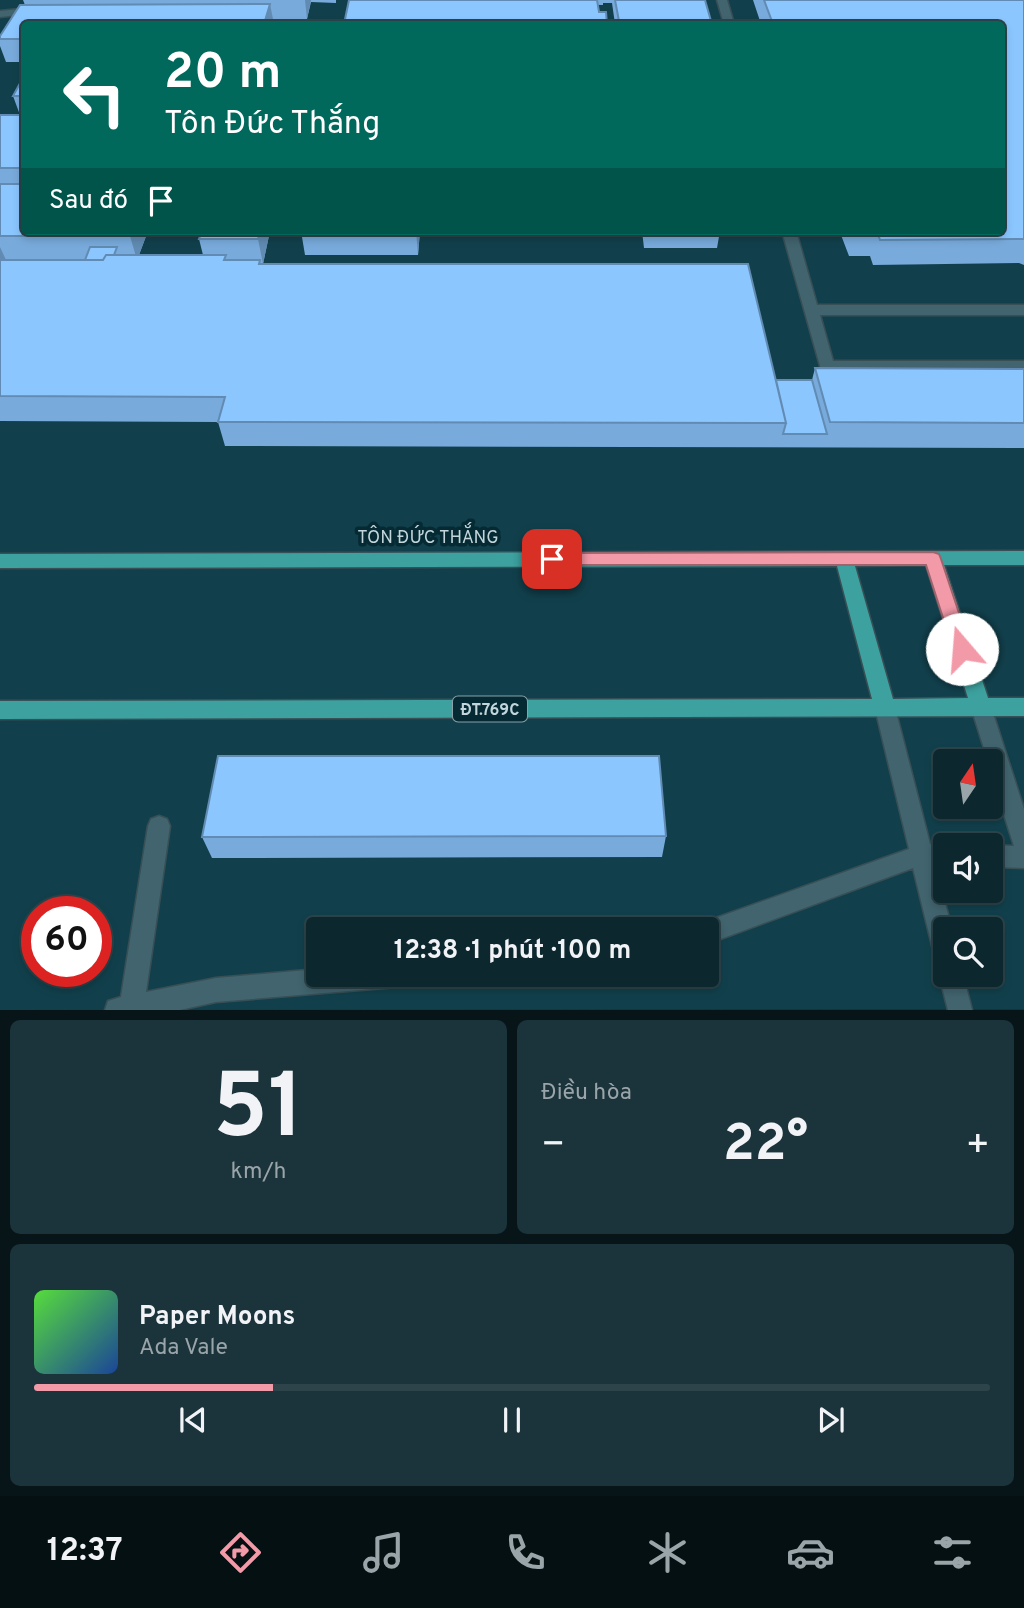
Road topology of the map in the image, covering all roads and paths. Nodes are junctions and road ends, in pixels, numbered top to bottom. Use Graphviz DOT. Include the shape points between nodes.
graph roads {
  1 [pos="37,0"];
  2 [pos="722,0"];
  3 [pos="0,14"];
  4 [pos="728,21"];
  5 [pos="790,235"];
  6 [pos="811,310"];
  7 [pos="1024,310"];
  8 [pos="1024,366"];
  9 [pos="844,558"];
  10 [pos="1024,558"];
  11 [pos="933,559"];
  12 [pos="0,561"];
  13 [pos="981,707"];
  14 [pos="1024,707"];
  15 [pos="885,708"];
  16 [pos="0,710"];
  17 [pos="159,826"];
  18 [pos="1024,843"];
  19 [pos="921,855"];
  20 [pos="933,855"];
  21 [pos="1003,856"];
  22 [pos="1024,857"];
  23 [pos="937,917"];
  24 [pos="719,928"];
  25 [pos="306,983"];
  26 [pos="954,987"];
  27 [pos="126,1008"];
  28 [pos="960,1010"];
  1 -- 3 [label="street" via="23,12"];
  2 -- 4 [label="street"];
  5 -- 6 [label="street"];
  6 -- 7 [label="street"];
  6 -- 8 [label="street" via="830,374"];
  9 -- 11 [label="main road, TÔN ĐỨC THẮNG"];
  9 -- 12 [label="main road, TÔN ĐỨC THẮNG"];
  9 -- 15 [label="main road"];
  10 -- 11 [label="main road, TÔN ĐỨC THẮNG"];
  11 -- 13 [label="main road"];
  13 -- 14 [label="main road, ĐT.769C"];
  13 -- 15 [label="main road, ĐT.769C"];
  13 -- 18 [label="street"];
  15 -- 16 [label="main road, ĐT.769C"];
  15 -- 19 [label="street"];
  17 -- 27 [label="street"];
  19 -- 20 [label="street"];
  19 -- 23 [label="street"];
  19 -- 24 [label="street"];
  21 -- 22 [label="street"];
  25 -- 27 [label="street" via="216,990"];
  26 -- 28 [label="street"];
}
